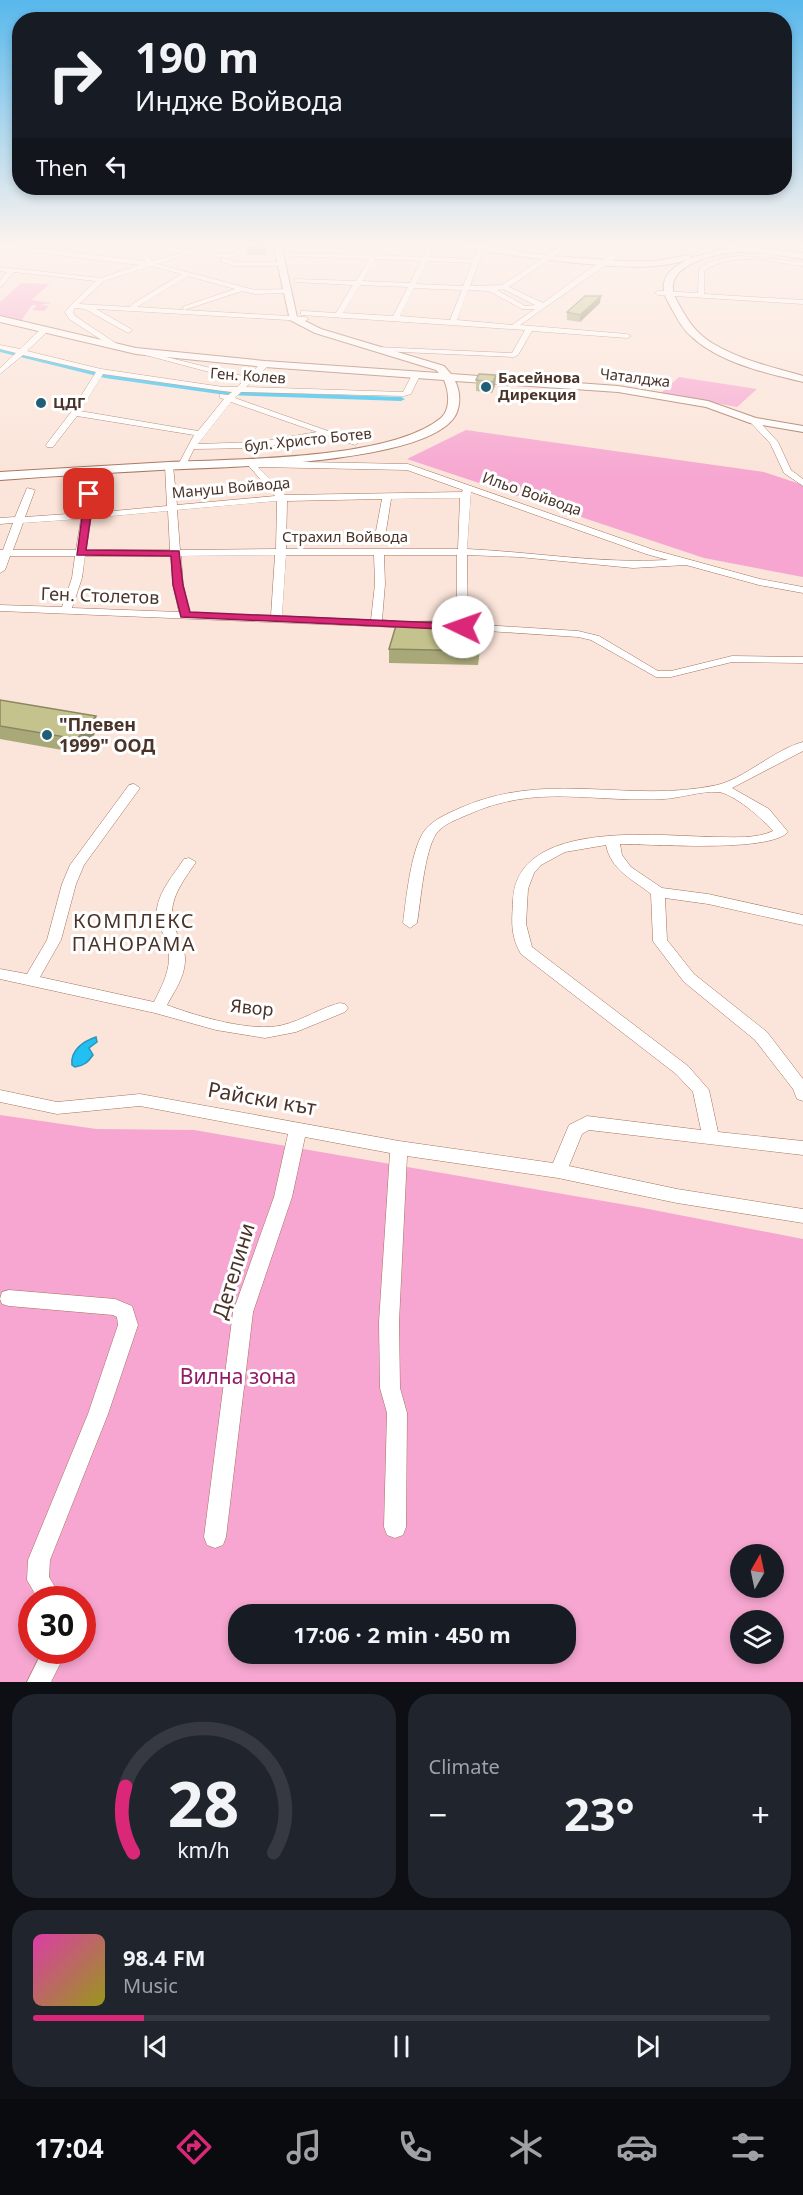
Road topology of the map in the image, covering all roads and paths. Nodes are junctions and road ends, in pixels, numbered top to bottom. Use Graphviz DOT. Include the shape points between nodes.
graph roads {
  1 [pos="14,322"];
  2 [pos="80,322"];
  3 [pos="113,322"];
  4 [pos="313,322"];
  5 [pos="446,322"];
  6 [pos="520,322"];
  7 [pos="677,322"];
  8 [pos="685,322"];
  9 [pos="452,323"];
  10 [pos="512,328"];
  11 [pos="45,330"];
  12 [pos="529,330"];
  13 [pos="128,331"];
  14 [pos="627,336"];
  15 [pos="114,346"];
  16 [pos="0,347"];
  17 [pos="379,349"];
  18 [pos="136,351"];
  19 [pos="0,353"];
  20 [pos="18,354"];
  21 [pos="430,363"];
  22 [pos="265,364"];
  23 [pos="0,372"];
  24 [pos="99,374"];
  25 [pos="416,375"];
  26 [pos="448,377"];
  27 [pos="803,379"];
  28 [pos="248,380"];
  29 [pos="803,384"];
  30 [pos="234,394"];
  31 [pos="75,414"];
  32 [pos="754,420"];
  33 [pos="803,429"];
  34 [pos="326,432"];
  35 [pos="201,434"];
  36 [pos="355,442"];
  37 [pos="50,445"];
  38 [pos="191,446"];
  39 [pos="249,463"];
  40 [pos="176,465"];
  41 [pos="93,471"];
  42 [pos="0,476"];
  43 [pos="803,483"];
  44 [pos="30,490"];
  45 [pos="467,491"];
  46 [pos="387,495"];
  47 [pos="282,498"];
  48 [pos="174,508"];
  49 [pos="85,516"];
  50 [pos="18,520"];
  51 [pos="0,521"];
  52 [pos="381,531"];
  53 [pos="280,552"];
  54 [pos="463,552"];
  55 [pos="3,553"];
  56 [pos="81,553"];
  57 [pos="176,553"];
  58 [pos="379,553"];
  59 [pos="688,562"];
  60 [pos="0,570"];
  61 [pos="803,590"];
  62 [pos="0,608"];
  63 [pos="66,610"];
  64 [pos="185,615"];
  65 [pos="276,619"];
  66 [pos="376,623"];
  67 [pos="463,627"];
  68 [pos="803,660"];
  69 [pos="803,746"];
  70 [pos="134,788"];
  71 [pos="722,788"];
  72 [pos="612,840"];
  73 [pos="189,862"];
  74 [pos="658,892"];
  75 [pos="803,920"];
  76 [pos="410,923"];
  77 [pos="0,974"];
  78 [pos="30,980"];
  79 [pos="158,1008"];
  80 [pos="340,1008"];
  81 [pos="803,1095"];
  82 [pos="0,1096"];
  83 [pos="298,1129"];
  84 [pos="711,1137"];
  85 [pos="399,1148"];
  86 [pos="803,1148"];
  87 [pos="558,1171"];
  88 [pos="803,1216"];
  89 [pos="9,1298"];
  90 [pos="395,1527"];
  91 [pos="215,1537"];
  92 [pos="42,1586"];
  93 [pos="49,1664"];
  94 [pos="39,1682"];
  1 -- 11 [label="street, Чаталджа"];
  2 -- 15 [label="street"];
  3 -- 13 [label="street"];
  4 -- 17 [label="street" via="318,331"];
  5 -- 9 [label="street"];
  6 -- 10 [label="street"];
  7 -- 29 [label="street" via="682,332 701,348 739,365"];
  8 -- 27 [label="street" via="706,343"];
  9 -- 10 [label="street"];
  10 -- 12 [label="street"];
  11 -- 15 [label="street, Чаталджа"];
  11 -- 20 [label="street"];
  12 -- 14 [label="street"];
  12 -- 17 [label="street" via="514,355"];
  15 -- 18 [label="street, Чаталджа"];
  16 -- 20 [label="street, Ген. Колев"];
  17 -- 21 [label="street"];
  18 -- 22 [label="street, Чаталджа"];
  18 -- 28 [label="street, Чаталджа"];
  19 -- 20 [label="street, Ген. Колев"];
  20 -- 23 [label="street"];
  20 -- 24 [label="street, Ген. Колев"];
  21 -- 25 [label="street" via="434,370"];
  21 -- 26 [label="street"];
  22 -- 25 [label="street, Чаталджа"];
  22 -- 28 [label="street"];
  24 -- 30 [label="street, Ген. Колев"];
  24 -- 31 [label="street"];
  25 -- 26 [label="street, Чаталджа"];
  25 -- 30 [label="street, Ген. Колев" via="404,394"];
  26 -- 32 [label="street, Чаталджа" via="618,389 708,404"];
  26 -- 39 [label="street, бул. Христо Ботев" via="455,396 453,409 426,434 358,452"];
  28 -- 30 [label="street"];
  30 -- 34 [label="street"];
  30 -- 35 [label="street"];
  31 -- 35 [label="street"];
  31 -- 37 [label="street"];
  32 -- 33 [label="street, Чаталджа"];
  32 -- 43 [label="street" via="774,442 787,471"];
  34 -- 36 [label="street"];
  34 -- 38 [label="street" via="238,446"];
  35 -- 38 [label="street"];
  38 -- 40 [label="street"];
  39 -- 40 [label="street, бул. Христо Ботев"];
  39 -- 45 [label="street, Ильо Войвода" via="408,467"];
  39 -- 47 [label="street"];
  40 -- 41 [label="street, бул. Христо Ботев"];
  40 -- 48 [label="street"];
  41 -- 42 [label="street, бул. Христо Ботев"];
  41 -- 49 [label="street"];
  44 -- 50 [label="street"];
  45 -- 46 [label="street, Мануш Войвода"];
  45 -- 54 [label="street"];
  45 -- 59 [label="street, Ильо Войвода"];
  46 -- 47 [label="street, Мануш Войвода"];
  46 -- 52 [label="street"];
  47 -- 48 [label="street, Мануш Войвода"];
  47 -- 53 [label="street"];
  48 -- 49 [label="street, Мануш Войвода"];
  48 -- 57 [label="street"];
  49 -- 50 [label="street, Мануш Войвода"];
  49 -- 56 [label="street"];
  50 -- 51 [label="street, Мануш Войвода"];
  50 -- 55 [label="street"];
  53 -- 57 [label="street, Страхил Войвода"];
  53 -- 58 [label="street, Страхил Войвода"];
  53 -- 65 [label="street"];
  54 -- 58 [label="street, Страхил Войвода"];
  54 -- 59 [label="street, Страхил Войвода" via="633,564"];
  54 -- 67 [label="street"];
  55 -- 56 [label="street, Страхил Войвода"];
  55 -- 60 [label="street"];
  56 -- 57 [label="street, Страхил Войвода"];
  56 -- 63 [label="street"];
  57 -- 64 [label="street"];
  58 -- 66 [label="street"];
  59 -- 61 [label="street, Ильо Войвода"];
  62 -- 63 [label="street, Ген. Столетов"];
  63 -- 64 [label="street, Ген. Столетов"];
  64 -- 65 [label="street, Ген. Столетов"];
  65 -- 66 [label="street, Ген. Столетов"];
  66 -- 67 [label="street, Ген. Столетов"];
  67 -- 68 [label="street, Ген. Столетов" via="595,638 656,674 732,659"];
  69 -- 71 [label="street"];
  70 -- 78 [label="street" via="77,866 54,940"];
  71 -- 72 [label="street" via="764,812 782,832 769,838 739,841"];
  71 -- 76 [label="street" via="663,795 555,791 516,794 484,802 444,820 430,833 419,865"];
  72 -- 74 [label="street" via="615,855 626,870"];
  72 -- 84 [label="street" via="578,842 544,857 530,869 522,883 517,936 526,950 682,1070 701,1090"];
  73 -- 79 [label="street" via="165,906 165,922 178,960"];
  74 -- 75 [label="street"];
  74 -- 81 [label="street" via="660,941 689,978 761,1036"];
  77 -- 78 [label="street, Явор"];
  78 -- 79 [label="street, Явор"];
  79 -- 80 [label="street, Явор" via="259,1032 276,1032"];
  82 -- 83 [label="street, Райски кът" via="57,1108 140,1100"];
  83 -- 85 [label="street, Райски кът"];
  83 -- 91 [label="street, Детелини" via="283,1197 243,1312"];
  84 -- 86 [label="street"];
  84 -- 87 [label="street" via="587,1123 575,1130"];
  85 -- 87 [label="street, Райски кът"];
  85 -- 90 [label="street" via="389,1322 390,1388 397,1413"];
  87 -- 88 [label="street, Райски кът" via="677,1196"];
  89 -- 92 [label="street" via="115,1307 125,1312 128,1324 98,1414 39,1560 38,1580"];
  93 -- 94 [label="street"];
}
